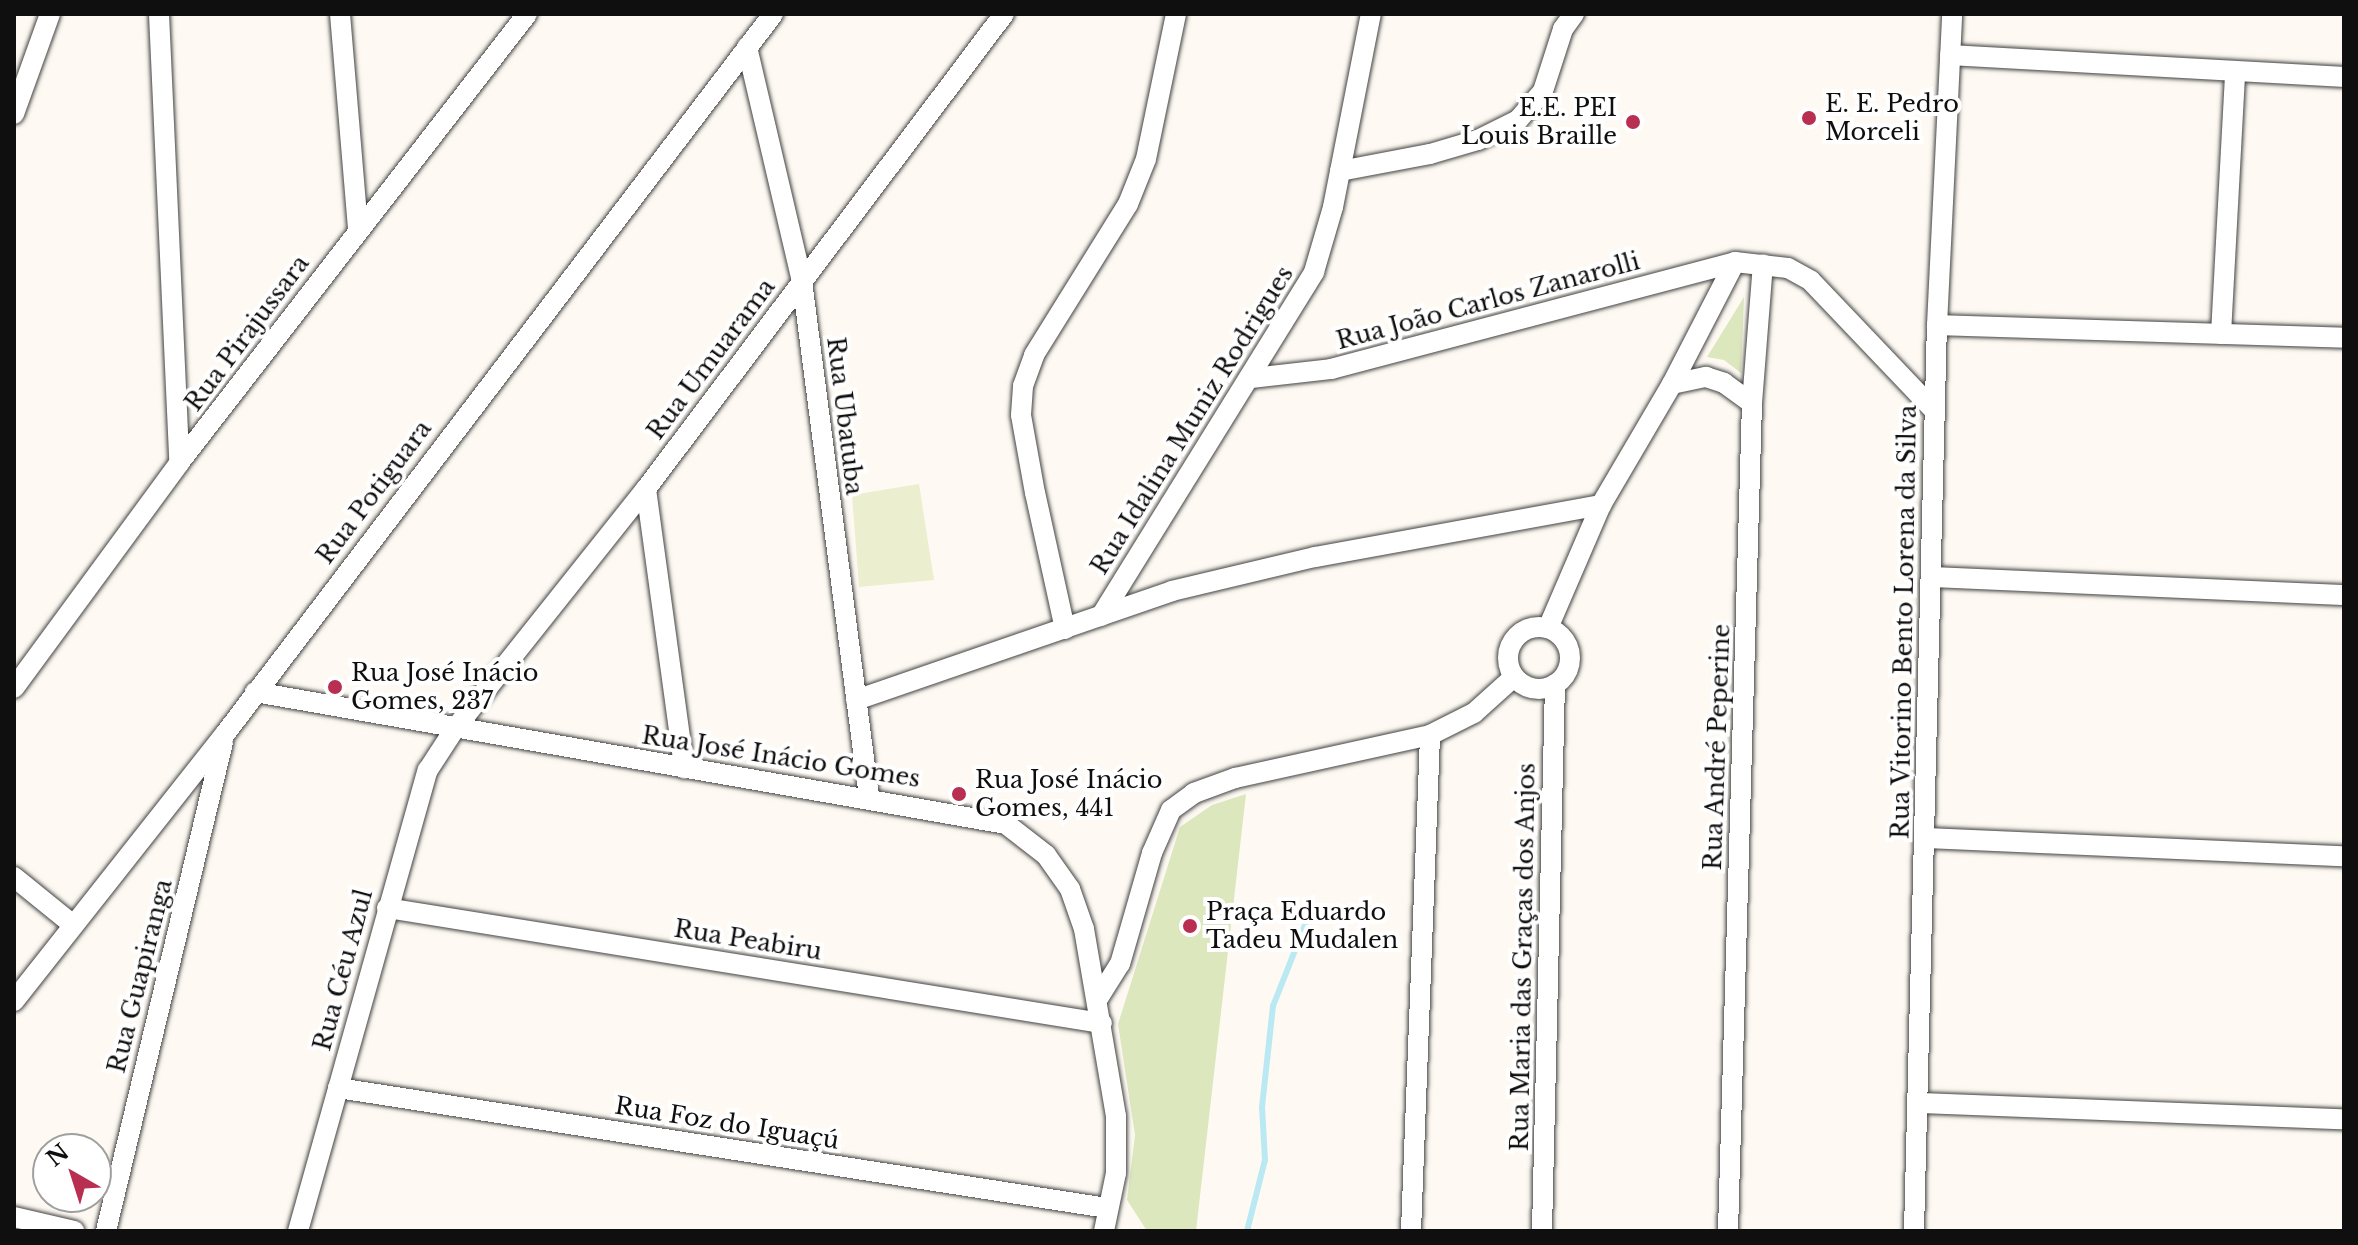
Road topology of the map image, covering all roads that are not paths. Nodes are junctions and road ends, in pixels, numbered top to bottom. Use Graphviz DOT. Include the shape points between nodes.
graph roads {
  1 [pos="50,14"];
  2 [pos="159,14"];
  3 [pos="340,14"];
  4 [pos="527,14"];
  5 [pos="773,14"];
  6 [pos="1004,14"];
  7 [pos="1176,14"];
  8 [pos="1371,14"];
  9 [pos="1574,14"];
  10 [pos="1952,14"];
  11 [pos="747,47"];
  12 [pos="1950,55"];
  13 [pos="2235,73"];
  14 [pos="2344,77"];
  15 [pos="14,114"];
  16 [pos="1340,171"];
  17 [pos="358,230"];
  18 [pos="1735,262"];
  19 [pos="1763,264"];
  20 [pos="802,281"];
  21 [pos="1937,325"];
  22 [pos="2221,334"];
  23 [pos="2344,338"];
  24 [pos="1252,378"];
  25 [pos="1672,384"];
  26 [pos="1752,403"];
  27 [pos="1934,410"];
  28 [pos="179,463"];
  29 [pos="646,489"];
  30 [pos="1601,505"];
  31 [pos="1931,577"];
  32 [pos="2344,595"];
  33 [pos="1101,616"];
  34 [pos="1548,628"];
  35 [pos="1065,629"];
  36 [pos="1514,677"];
  37 [pos="1555,684"];
  38 [pos="14,688"];
  39 [pos="255,692"];
  40 [pos="856,700"];
  41 [pos="454,730"];
  42 [pos="225,734"];
  43 [pos="1430,735"];
  44 [pos="684,768"];
  45 [pos="869,797"];
  46 [pos="1925,838"];
  47 [pos="2344,856"];
  48 [pos="14,877"];
  49 [pos="387,908"];
  50 [pos="72,924"];
  51 [pos="1099,997"];
  52 [pos="14,1001"];
  53 [pos="1102,1023"];
  54 [pos="338,1088"];
  55 [pos="1918,1103"];
  56 [pos="2344,1119"];
  57 [pos="1107,1208"];
  58 [pos="14,1217"];
  59 [pos="74,1231"];
  60 [pos="106,1231"];
  61 [pos="298,1231"];
  62 [pos="1104,1231"];
  63 [pos="1411,1231"];
  64 [pos="1542,1231"];
  65 [pos="1728,1231"];
  66 [pos="1914,1231"];
  1 -- 15 [label="street"];
  2 -- 28 [label="street"];
  3 -- 17 [label="street"];
  4 -- 17 [label="street, Rua Pirajussara"];
  5 -- 11 [label="street, Rua Potiguara"];
  6 -- 20 [label="street, Rua Umuarama"];
  7 -- 35 [label="street" via="1146,159 1128,204 1034,355 1023,386 1021,415"];
  8 -- 16 [label="street, Rua Idalina Muniz Rodrigues"];
  9 -- 16 [label="street" via="1563,29 1543,91 1518,120 1478,140 1430,154"];
  10 -- 12 [label="street, Rua Vitorino Bento Lorena da Silva"];
  11 -- 20 [label="street, Rua Ubatuba"];
  11 -- 39 [label="street, Rua Potiguara"];
  12 -- 13 [label="street"];
  12 -- 21 [label="street, Rua Vitorino Bento Lorena da Silva"];
  13 -- 14 [label="street"];
  13 -- 22 [label="street"];
  16 -- 24 [label="street, Rua Idalina Muniz Rodrigues" via="1314,272"];
  17 -- 28 [label="street, Rua Pirajussara"];
  18 -- 19 [label="street, Rua João Carlos Zanarolli"];
  18 -- 24 [label="street, Rua João Carlos Zanarolli" via="1331,369"];
  18 -- 25 [label="street"];
  19 -- 26 [label="street, Rua André Peperine"];
  19 -- 27 [label="street, Rua João Carlos Zanarolli" via="1788,268 1811,281"];
  20 -- 29 [label="street, Rua Umuarama"];
  20 -- 40 [label="street, Rua Ubatuba"];
  21 -- 22 [label="street"];
  21 -- 27 [label="street, Rua Vitorino Bento Lorena da Silva"];
  22 -- 23 [label="street"];
  24 -- 33 [label="street, Rua Idalina Muniz Rodrigues"];
  25 -- 26 [label="street" via="1706,377"];
  25 -- 30 [label="street"];
  26 -- 65 [label="street, Rua André Peperine"];
  27 -- 31 [label="street, Rua Vitorino Bento Lorena da Silva"];
  28 -- 38 [label="street, Rua Pirajussara"];
  29 -- 41 [label="street, Rua Umuarama"];
  29 -- 44 [label="street"];
  30 -- 33 [label="street" via="1315,557 1172,591"];
  30 -- 34 [label="street"];
  31 -- 32 [label="street"];
  31 -- 46 [label="street, Rua Vitorino Bento Lorena da Silva"];
  33 -- 35 [label="street"];
  34 -- 36 [label="street" via="1529,629 1513,640 1508,659"];
  34 -- 37 [label="street" via="1564,640 1570,659"];
  35 -- 40 [label="street"];
  36 -- 37 [label="street" via="1538,689"];
  36 -- 43 [label="street" via="1474,713"];
  37 -- 64 [label="street, Rua Maria das Graças dos Anjos"];
  39 -- 41 [label="street, Rua José Inácio Gomes"];
  39 -- 42 [label="street, Rua Potiguara"];
  40 -- 45 [label="street, Rua Ubatuba"];
  41 -- 44 [label="street, Rua José Inácio Gomes"];
  41 -- 49 [label="street, Rua Céu Azul" via="428,770"];
  42 -- 50 [label="street, Rua Potiguara"];
  42 -- 60 [label="street, Rua Guapiranga"];
  43 -- 51 [label="street" via="1235,778 1194,793 1171,810 1152,853 1120,964"];
  43 -- 63 [label="street"];
  44 -- 45 [label="street, Rua José Inácio Gomes"];
  45 -- 51 [label="street, Rua José Inácio Gomes" via="1006,824 1046,855 1070,889"];
  46 -- 47 [label="street"];
  46 -- 55 [label="street, Rua Vitorino Bento Lorena da Silva"];
  48 -- 50 [label="street"];
  49 -- 53 [label="street, Rua Peabiru"];
  49 -- 54 [label="street, Rua Céu Azul"];
  50 -- 52 [label="street, Rua Potiguara"];
  51 -- 53 [label="street, Rua José Inácio Gomes"];
  53 -- 57 [label="street, Rua José Inácio Gomes" via="1116,1116 1116,1173"];
  54 -- 57 [label="street, Rua Foz do Iguaçú"];
  54 -- 61 [label="street, Rua Céu Azul"];
  55 -- 56 [label="street"];
  55 -- 66 [label="street, Rua Vitorino Bento Lorena da Silva"];
  57 -- 62 [label="street, Rua José Inácio Gomes"];
  58 -- 59 [label="street"];
}
